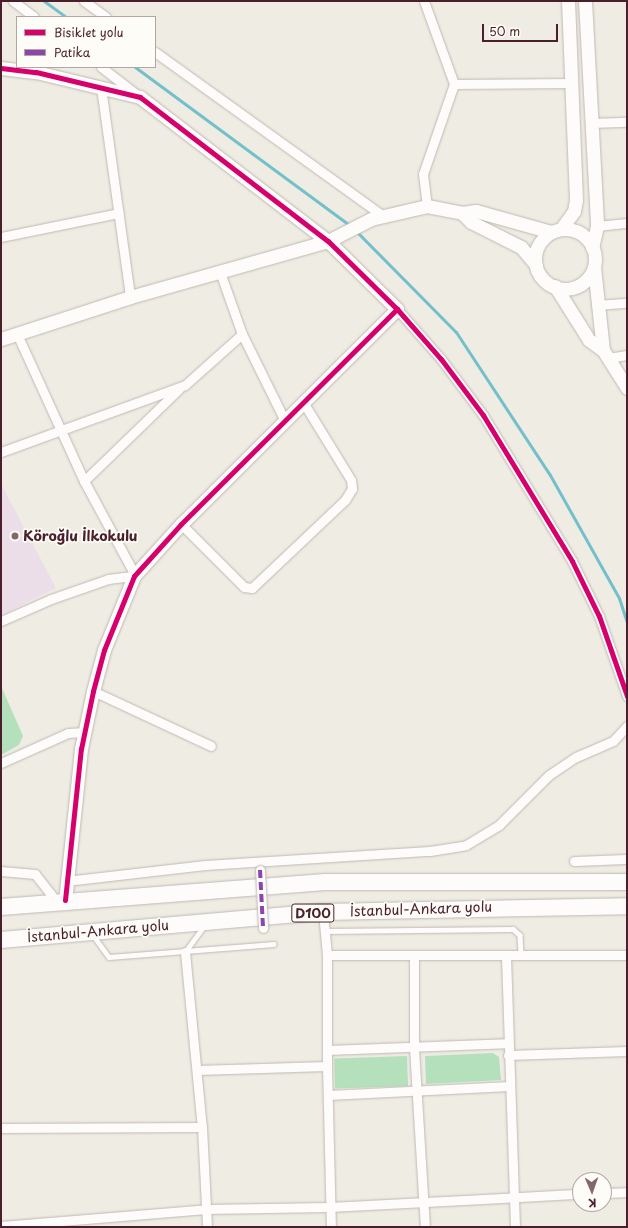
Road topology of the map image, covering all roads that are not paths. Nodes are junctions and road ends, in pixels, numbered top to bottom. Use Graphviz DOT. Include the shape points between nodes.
graph roads {
  1 [pos="13,1"];
  2 [pos="84,1"];
  3 [pos="424,1"];
  4 [pos="568,1"];
  5 [pos="585,1"];
  6 [pos="33,16"];
  7 [pos="105,16"];
  8 [pos="156,53"];
  9 [pos="1,68"];
  10 [pos="102,68"];
  11 [pos="572,83"];
  12 [pos="454,84"];
  13 [pos="101,87"];
  14 [pos="140,97"];
  15 [pos="627,122"];
  16 [pos="591,123"];
  17 [pos="427,206"];
  18 [pos="119,213"];
  19 [pos="462,213"];
  20 [pos="377,217"];
  21 [pos="627,223"];
  22 [pos="597,226"];
  23 [pos="556,231"];
  24 [pos="1,237"];
  25 [pos="328,241"];
  26 [pos="592,247"];
  27 [pos="536,265"];
  28 [pos="594,266"];
  29 [pos="220,272"];
  30 [pos="555,286"];
  31 [pos="130,297"];
  32 [pos="627,302"];
  33 [pos="596,305"];
  34 [pos="397,309"];
  35 [pos="16,334"];
  36 [pos="242,334"];
  37 [pos="1,339"];
  38 [pos="605,354"];
  39 [pos="627,355"];
  40 [pos="185,385"];
  41 [pos="627,388"];
  42 [pos="303,402"];
  43 [pos="285,421"];
  44 [pos="58,429"];
  45 [pos="1,452"];
  46 [pos="84,481"];
  47 [pos="181,524"];
  48 [pos="135,576"];
  49 [pos="1,621"];
  50 [pos="93,691"];
  51 [pos="627,696"];
  52 [pos="627,726"];
  53 [pos="85,732"];
  54 [pos="211,746"];
  55 [pos="1,763"];
  56 [pos="627,859"];
  57 [pos="574,861"];
  58 [pos="260,870"];
  59 [pos="1,871"];
  60 [pos="66,881"];
  61 [pos="627,882"];
  62 [pos="61,900"];
  63 [pos="627,906"];
  64 [pos="1,907"];
  65 [pos="323,912"];
  66 [pos="207,921"];
  67 [pos="263,928"];
  68 [pos="89,930"];
  69 [pos="325,931"];
  70 [pos="1,940"];
  71 [pos="273,944"];
  72 [pos="185,952"];
  73 [pos="327,955"];
  74 [pos="627,955"];
  75 [pos="414,956"];
  76 [pos="506,956"];
  77 [pos="521,956"];
  78 [pos="506,1043"];
  79 [pos="414,1048"];
  80 [pos="327,1050"];
  81 [pos="627,1051"];
  82 [pos="508,1055"];
  83 [pos="327,1066"];
  84 [pos="197,1070"];
  85 [pos="510,1086"];
  86 [pos="416,1091"];
  87 [pos="328,1095"];
  88 [pos="202,1127"];
  89 [pos="1,1128"];
  90 [pos="627,1192"];
  91 [pos="612,1193"];
  92 [pos="572,1194"];
  93 [pos="515,1196"];
  94 [pos="424,1203"];
  95 [pos="329,1207"];
  96 [pos="206,1209"];
  97 [pos="1,1226"];
  98 [pos="207,1227"];
  99 [pos="331,1227"];
  100 [pos="425,1227"];
  101 [pos="515,1227"];
  1 -- 6 [label="street"];
  2 -- 7 [label="street"];
  3 -- 12 [label="street"];
  4 -- 11 [label="street"];
  5 -- 16 [label="street"];
  8 -- 20 [label="street"];
  9 -- 13 [label="street"];
  10 -- 14 [label="street"];
  11 -- 12 [label="street"];
  11 -- 23 [label="street" via="576,200 574,211"];
  12 -- 17 [label="street" via="423,174"];
  13 -- 14 [label="street"];
  13 -- 18 [label="street"];
  14 -- 25 [label="street"];
  15 -- 16 [label="street"];
  16 -- 22 [label="street"];
  17 -- 19 [label="street"];
  17 -- 20 [label="street"];
  18 -- 24 [label="street"];
  18 -- 31 [label="street"];
  19 -- 23 [label="street" via="476,211"];
  19 -- 27 [label="street" via="471,222 521,247"];
  20 -- 25 [label="street"];
  21 -- 22 [label="street"];
  22 -- 26 [label="street"];
  23 -- 26 [label="street" via="580,233"];
  23 -- 27 [label="street" via="538,246"];
  25 -- 29 [label="street"];
  25 -- 34 [label="street"];
  26 -- 28 [label="street"];
  27 -- 30 [label="street" via="546,282"];
  28 -- 30 [label="street" via="583,282 569,288"];
  28 -- 33 [label="street"];
  29 -- 31 [label="street"];
  29 -- 36 [label="street"];
  30 -- 38 [label="street" via="589,340"];
  31 -- 35 [label="street"];
  32 -- 33 [label="street"];
  33 -- 38 [label="street" via="604,334"];
  34 -- 42 [label="street"];
  34 -- 51 [label="street" via="441,359 483,415 572,561 599,616"];
  35 -- 37 [label="street"];
  35 -- 44 [label="street"];
  36 -- 40 [label="street"];
  36 -- 43 [label="street"];
  38 -- 39 [label="street"];
  38 -- 41 [label="street"];
  40 -- 44 [label="street"];
  40 -- 46 [label="street"];
  42 -- 43 [label="street"];
  42 -- 47 [label="street" via="352,480 352,489 345,500 252,588 244,587"];
  43 -- 47 [label="street"];
  44 -- 45 [label="street"];
  44 -- 46 [label="street"];
  46 -- 48 [label="street"];
  47 -- 48 [label="street"];
  48 -- 49 [label="street" via="94,584"];
  48 -- 50 [label="street" via="104,650"];
  50 -- 53 [label="street"];
  50 -- 54 [label="street"];
  52 -- 60 [label="street" via="613,741 576,757 549,775 499,825 466,845 430,851 205,864"];
  53 -- 55 [label="street" via="68,732"];
  53 -- 60 [label="street"];
  56 -- 57 [label="street"];
  58 -- 67 [label="street, bridge"];
  59 -- 62 [label="street" via="35,874"];
  60 -- 62 [label="street"];
  61 -- 62 [label="highway, İstanbul-Ankara yolu / D100" via="325,882"];
  62 -- 64 [label="highway, İstanbul-Ankara yolu / D100"];
  63 -- 65 [label="highway, İstanbul-Ankara yolu / D100"];
  65 -- 66 [label="highway, İstanbul-Ankara yolu / D100"];
  65 -- 69 [label="street"];
  66 -- 68 [label="highway, İstanbul-Ankara yolu / D100"];
  66 -- 72 [label="lane"];
  68 -- 70 [label="highway, İstanbul-Ankara yolu / D100"];
  68 -- 72 [label="lane" via="109,957"];
  69 -- 73 [label="street"];
  69 -- 77 [label="lane" via="514,930 520,934"];
  71 -- 72 [label="lane"];
  72 -- 84 [label="street"];
  73 -- 75 [label="street"];
  73 -- 80 [label="street"];
  74 -- 77 [label="street"];
  75 -- 76 [label="street"];
  75 -- 79 [label="street"];
  76 -- 77 [label="street"];
  76 -- 78 [label="street"];
  78 -- 79 [label="street"];
  78 -- 82 [label="street"];
  79 -- 80 [label="street"];
  79 -- 86 [label="street"];
  80 -- 83 [label="street"];
  81 -- 82 [label="street"];
  82 -- 85 [label="street"];
  83 -- 84 [label="street"];
  83 -- 87 [label="street"];
  84 -- 88 [label="street"];
  85 -- 86 [label="street"];
  85 -- 93 [label="street"];
  86 -- 87 [label="street"];
  86 -- 94 [label="street"];
  87 -- 95 [label="street"];
  88 -- 89 [label="street"];
  88 -- 96 [label="street"];
  90 -- 91 [label="street"];
  92 -- 93 [label="street"];
  93 -- 94 [label="street"];
  93 -- 101 [label="street"];
  94 -- 95 [label="street"];
  94 -- 100 [label="street"];
  95 -- 96 [label="street"];
  95 -- 99 [label="street"];
  96 -- 97 [label="street"];
  96 -- 98 [label="street"];
}
